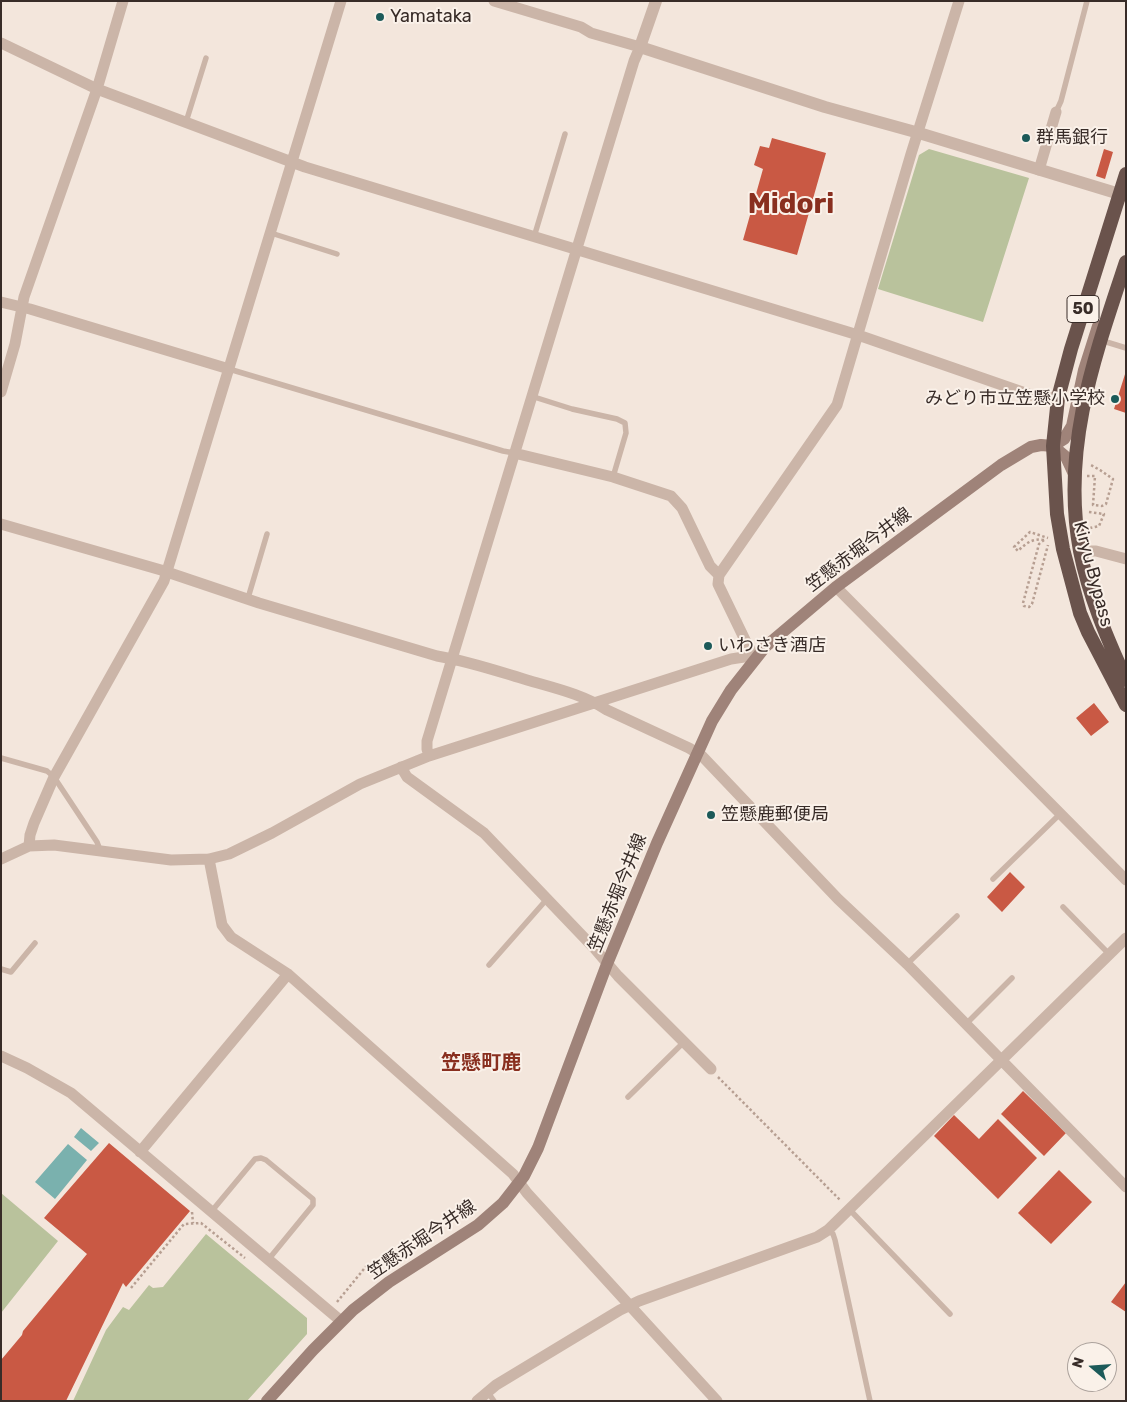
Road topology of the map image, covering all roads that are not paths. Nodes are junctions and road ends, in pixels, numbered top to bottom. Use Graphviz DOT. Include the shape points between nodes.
graph roads {
  1 [pos="123,1"];
  2 [pos="341,1"];
  3 [pos="494,1"];
  4 [pos="656,1"];
  5 [pos="959,1"];
  6 [pos="1087,1"];
  7 [pos="1,43"];
  8 [pos="640,47"];
  9 [pos="206,58"];
  10 [pos="97,89"];
  11 [pos="1056,112"];
  12 [pos="186,122"];
  13 [pos="919,133"];
  14 [pos="566,134"];
  15 [pos="292,163"];
  16 [pos="1039,170"];
  17 [pos="1126,174"];
  18 [pos="1123,196"];
  19 [pos="271,233"];
  20 [pos="534,237"];
  21 [pos="576,249"];
  22 [pos="336,254"];
  23 [pos="1126,256"];
  24 [pos="1126,262"];
  25 [pos="1,302"];
  26 [pos="22,307"];
  27 [pos="858,335"];
  28 [pos="1100,340"];
  29 [pos="1126,348"];
  30 [pos="229,368"];
  31 [pos="1,392"];
  32 [pos="531,396"];
  33 [pos="1058,398"];
  34 [pos="1052,446"];
  35 [pos="514,453"];
  36 [pos="1074,474"];
  37 [pos="613,478"];
  38 [pos="1,524"];
  39 [pos="267,534"];
  40 [pos="1080,551"];
  41 [pos="1126,558"];
  42 [pos="167,573"];
  43 [pos="718,575"];
  44 [pos="836,587"];
  45 [pos="248,598"];
  46 [pos="452,658"];
  47 [pos="755,658"];
  48 [pos="1126,680"];
  49 [pos="594,702"];
  50 [pos="1126,705"];
  51 [pos="697,753"];
  52 [pos="429,756"];
  53 [pos="1,758"];
  54 [pos="401,767"];
  55 [pos="54,777"];
  56 [pos="1060,814"];
  57 [pos="29,846"];
  58 [pos="100,850"];
  59 [pos="1,859"];
  60 [pos="209,859"];
  61 [pos="993,879"];
  62 [pos="1126,880"];
  63 [pos="547,899"];
  64 [pos="1063,907"];
  65 [pos="957,916"];
  66 [pos="1126,938"];
  67 [pos="34,942"];
  68 [pos="1109,954"];
  69 [pos="608,964"];
  70 [pos="907,964"];
  71 [pos="489,965"];
  72 [pos="1,969"];
  73 [pos="288,974"];
  74 [pos="1012,978"];
  75 [pos="966,1024"];
  76 [pos="684,1042"];
  77 [pos="1,1056"];
  78 [pos="1002,1060"];
  79 [pos="711,1069"];
  80 [pos="628,1097"];
  81 [pos="140,1152"];
  82 [pos="520,1183"];
  83 [pos="1126,1187"];
  84 [pos="849,1210"];
  85 [pos="211,1212"];
  86 [pos="828,1230"];
  87 [pos="268,1260"];
  88 [pos="629,1305"];
  89 [pos="950,1314"];
  90 [pos="341,1321"];
  91 [pos="490,1396"];
  92 [pos="267,1401"];
  93 [pos="477,1401"];
  94 [pos="717,1401"];
  95 [pos="870,1401"];
  1 -- 10 [label="street"];
  2 -- 15 [label="street"];
  3 -- 8 [label="street"];
  4 -- 8 [label="street"];
  5 -- 13 [label="street"];
  6 -- 11 [label="lane"];
  7 -- 10 [label="street"];
  8 -- 13 [label="street" via="825,107"];
  8 -- 21 [label="street"];
  9 -- 12 [label="lane"];
  10 -- 12 [label="street"];
  10 -- 26 [label="street"];
  11 -- 16 [label="street"];
  12 -- 15 [label="street"];
  13 -- 16 [label="street"];
  13 -- 27 [label="street"];
  14 -- 20 [label="lane"];
  15 -- 19 [label="street"];
  15 -- 20 [label="street"];
  16 -- 18 [label="street"];
  17 -- 18 [label="highway, 50"];
  18 -- 33 [label="highway, 50" via="1071,349"];
  19 -- 22 [label="lane"];
  19 -- 30 [label="street"];
  20 -- 21 [label="street"];
  21 -- 27 [label="street"];
  21 -- 32 [label="street"];
  23 -- 34 [label="main road" via="1115,274 1094,338 1072,426 1064,438"];
  24 -- 28 [label="highway, 50"];
  25 -- 26 [label="street"];
  26 -- 30 [label="street"];
  26 -- 31 [label="street"];
  27 -- 33 [label="street" via="1031,395"];
  27 -- 43 [label="street" via="837,405"];
  28 -- 29 [label="lane"];
  28 -- 36 [label="highway, Kiryu Bypass / 50" via="1080,420"];
  30 -- 35 [label="lane"];
  30 -- 42 [label="street"];
  32 -- 35 [label="street"];
  32 -- 37 [label="lane" via="625,423 626,433"];
  33 -- 34 [label="highway, 50"];
  34 -- 36 [label="main road" via="1066,456"];
  34 -- 44 [label="main road, 笠懸赤堀今井線" via="1031,447 1001,465"];
  34 -- 50 [label="highway, Kiryu Bypass / 50" via="1063,550 1080,612"];
  35 -- 37 [label="street"];
  35 -- 46 [label="street"];
  36 -- 40 [label="highway, Kiryu Bypass / 50"];
  37 -- 43 [label="street" via="675,499 710,566"];
  38 -- 42 [label="street"];
  39 -- 45 [label="lane"];
  40 -- 41 [label="street"];
  40 -- 48 [label="highway, Kiryu Bypass / 50" via="1099,618"];
  42 -- 45 [label="street"];
  42 -- 55 [label="street"];
  43 -- 47 [label="street" via="718,584"];
  44 -- 47 [label="main road, 笠懸赤堀今井線"];
  44 -- 56 [label="street"];
  45 -- 46 [label="street"];
  46 -- 49 [label="street"];
  46 -- 52 [label="street" via="427,741"];
  47 -- 49 [label="street" via="731,659"];
  47 -- 51 [label="main road, 笠懸赤堀今井線" via="722,704"];
  49 -- 51 [label="street"];
  49 -- 52 [label="street"];
  51 -- 69 [label="main road, 笠懸赤堀今井線"];
  51 -- 70 [label="street" via="838,899"];
  52 -- 54 [label="street"];
  53 -- 55 [label="lane" via="47,771"];
  54 -- 60 [label="street" via="343,793 244,847"];
  54 -- 63 [label="street" via="407,777 484,833"];
  55 -- 57 [label="street" via="34,823"];
  55 -- 58 [label="lane"];
  56 -- 61 [label="lane"];
  56 -- 62 [label="street"];
  57 -- 58 [label="street"];
  57 -- 59 [label="street"];
  58 -- 60 [label="street" via="170,860"];
  60 -- 73 [label="street" via="224,929 231,937"];
  63 -- 69 [label="street"];
  63 -- 71 [label="lane"];
  64 -- 68 [label="lane"];
  65 -- 70 [label="lane"];
  66 -- 68 [label="street"];
  67 -- 72 [label="lane" via="11,972"];
  68 -- 78 [label="street"];
  69 -- 76 [label="street"];
  69 -- 82 [label="main road, 笠懸赤堀今井線" via="538,1148"];
  70 -- 75 [label="street"];
  73 -- 81 [label="street"];
  73 -- 82 [label="street"];
  74 -- 75 [label="lane"];
  75 -- 78 [label="street"];
  76 -- 79 [label="street"];
  76 -- 80 [label="lane"];
  77 -- 81 [label="street" via="71,1093"];
  78 -- 83 [label="street"];
  78 -- 84 [label="street"];
  81 -- 85 [label="street"];
  82 -- 88 [label="street"];
  82 -- 90 [label="main road, 笠懸赤堀今井線" via="478,1225 389,1282"];
  84 -- 86 [label="street"];
  84 -- 89 [label="lane"];
  85 -- 87 [label="street"];
  85 -- 87 [label="lane" via="255,1159 261,1158 313,1199 313,1205"];
  86 -- 88 [label="street" via="818,1237"];
  86 -- 95 [label="lane" via="836,1240"];
  87 -- 90 [label="street"];
  88 -- 91 [label="street" via="552,1350"];
  88 -- 94 [label="street"];
  90 -- 92 [label="main road, 笠懸赤堀今井線"];
  91 -- 93 [label="street"];
}
